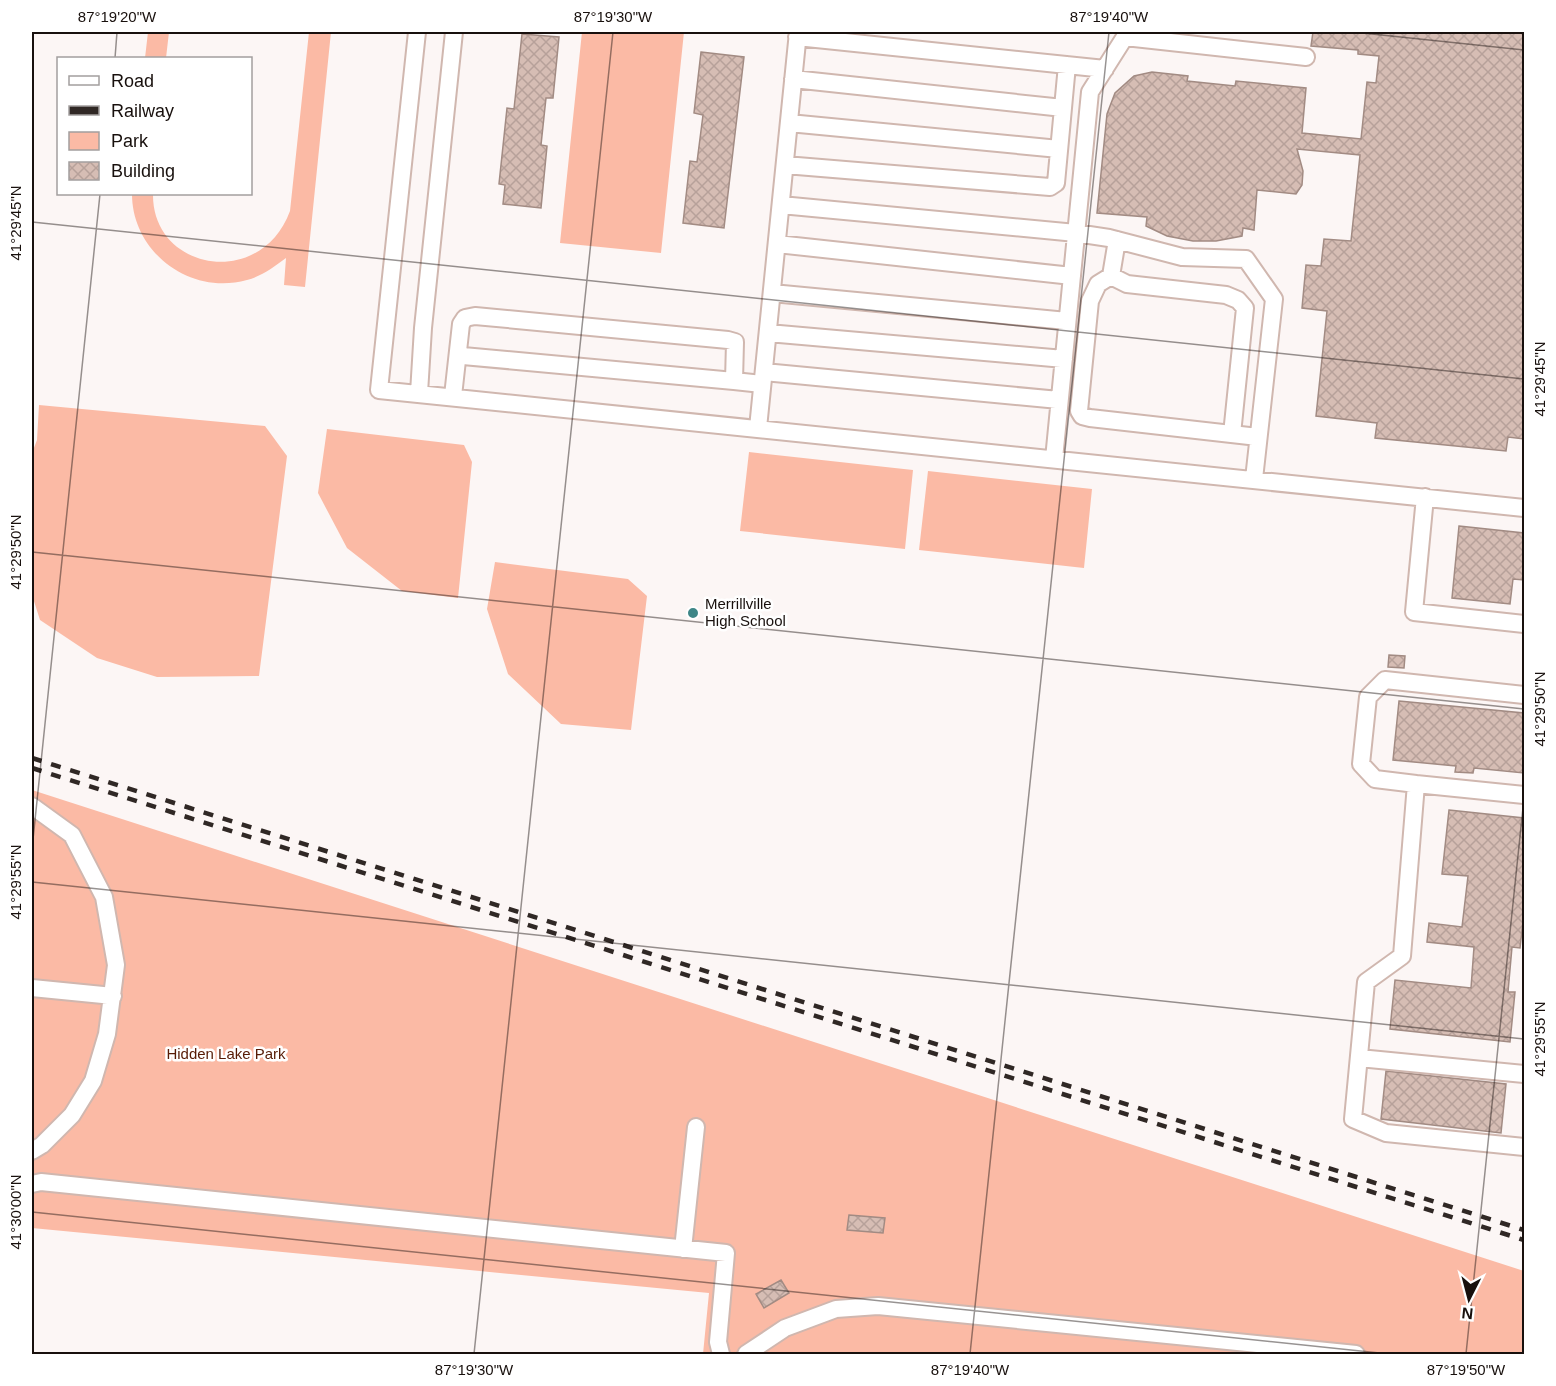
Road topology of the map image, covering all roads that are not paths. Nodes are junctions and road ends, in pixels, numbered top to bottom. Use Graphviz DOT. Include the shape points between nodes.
graph roads {
  1 [pos="417,32"];
  2 [pos="454,32"];
  3 [pos="798,34"];
  4 [pos="1126,34"];
  5 [pos="1306,57"];
  6 [pos="1067,65"];
  7 [pos="1105,69"];
  8 [pos="793,79"];
  9 [pos="1063,108"];
  10 [pos="789,123"];
  11 [pos="1059,149"];
  12 [pos="785,165"];
  13 [pos="780,205"];
  14 [pos="1076,233"];
  15 [pos="1117,240"];
  16 [pos="777,244"];
  17 [pos="1072,276"];
  18 [pos="1111,276"];
  19 [pos="772,293"];
  20 [pos="1067,321"];
  21 [pos="768,333"];
  22 [pos="458,351"];
  23 [pos="1064,359"];
  24 [pos="763,378"];
  25 [pos="734,381"];
  26 [pos="419,393"];
  27 [pos="453,396"];
  28 [pos="1059,408"];
  29 [pos="1082,416"];
  30 [pos="758,428"];
  31 [pos="1232,434"];
  32 [pos="1258,437"];
  33 [pos="1054,459"];
  34 [pos="1254,479"];
  35 [pos="1425,497"];
  36 [pos="1524,508"];
  37 [pos="1524,624"];
  38 [pos="1524,695"];
  39 [pos="1416,784"];
  40 [pos="1524,795"];
  41 [pos="32,806"];
  42 [pos="32,988"];
  43 [pos="112,996"];
  44 [pos="1359,1058"];
  45 [pos="1524,1074"];
  46 [pos="696,1127"];
  47 [pos="1524,1147"];
  48 [pos="32,1151"];
  49 [pos="32,1184"];
  50 [pos="683,1249"];
  51 [pos="722,1354"];
  52 [pos="746,1354"];
  53 [pos="1356,1354"];
  1 -- 26 [label="street" via="379,390"];
  2 -- 26 [label="street"];
  3 -- 6 [label="street"];
  3 -- 8 [label="street"];
  4 -- 5 [label="street"];
  4 -- 7 [label="street"];
  6 -- 7 [label="street"];
  6 -- 9 [label="street"];
  7 -- 14 [label="street" via="1090,92"];
  8 -- 9 [label="street"];
  8 -- 10 [label="street"];
  9 -- 11 [label="street"];
  10 -- 11 [label="street"];
  10 -- 12 [label="street"];
  11 -- 12 [label="street" via="1056,183 1050,187"];
  12 -- 13 [label="street"];
  13 -- 14 [label="street"];
  13 -- 16 [label="street"];
  14 -- 15 [label="street"];
  14 -- 17 [label="street"];
  15 -- 18 [label="street"];
  15 -- 32 [label="street" via="1182,257 1246,258 1274,299"];
  16 -- 17 [label="street"];
  16 -- 19 [label="street"];
  17 -- 20 [label="street"];
  18 -- 29 [label="street" via="1098,284 1090,301 1079,411"];
  18 -- 31 [label="street" via="1127,284 1226,295 1245,308"];
  19 -- 20 [label="street"];
  19 -- 21 [label="street"];
  20 -- 23 [label="street"];
  21 -- 23 [label="street"];
  21 -- 24 [label="street"];
  22 -- 25 [label="street" via="463,356"];
  22 -- 25 [label="street" via="461,324 465,318 475,316 728,340 735,342"];
  22 -- 27 [label="street"];
  23 -- 28 [label="street"];
  24 -- 25 [label="street"];
  24 -- 28 [label="street"];
  24 -- 30 [label="street"];
  26 -- 27 [label="street"];
  27 -- 30 [label="street"];
  28 -- 29 [label="street"];
  28 -- 33 [label="street"];
  29 -- 31 [label="street"];
  30 -- 33 [label="street"];
  31 -- 32 [label="street"];
  32 -- 34 [label="street"];
  33 -- 34 [label="street"];
  34 -- 35 [label="street"];
  35 -- 36 [label="street"];
  35 -- 37 [label="street" via="1414,612"];
  38 -- 39 [label="street" via="1385,680 1368,697 1361,764 1375,779"];
  39 -- 40 [label="street"];
  39 -- 44 [label="street" via="1402,956 1366,982"];
  41 -- 43 [label="street" via="72,836 104,897 116,965"];
  42 -- 43 [label="street"];
  43 -- 48 [label="street" via="107,1034 93,1081 72,1115"];
  44 -- 45 [label="street"];
  44 -- 47 [label="street" via="1353,1119 1386,1133"];
  46 -- 50 [label="street"];
  49 -- 50 [label="street"];
  50 -- 51 [label="street" via="726,1254 718,1342"];
  52 -- 53 [label="street" via="785,1328 836,1309 878,1306"];
}
